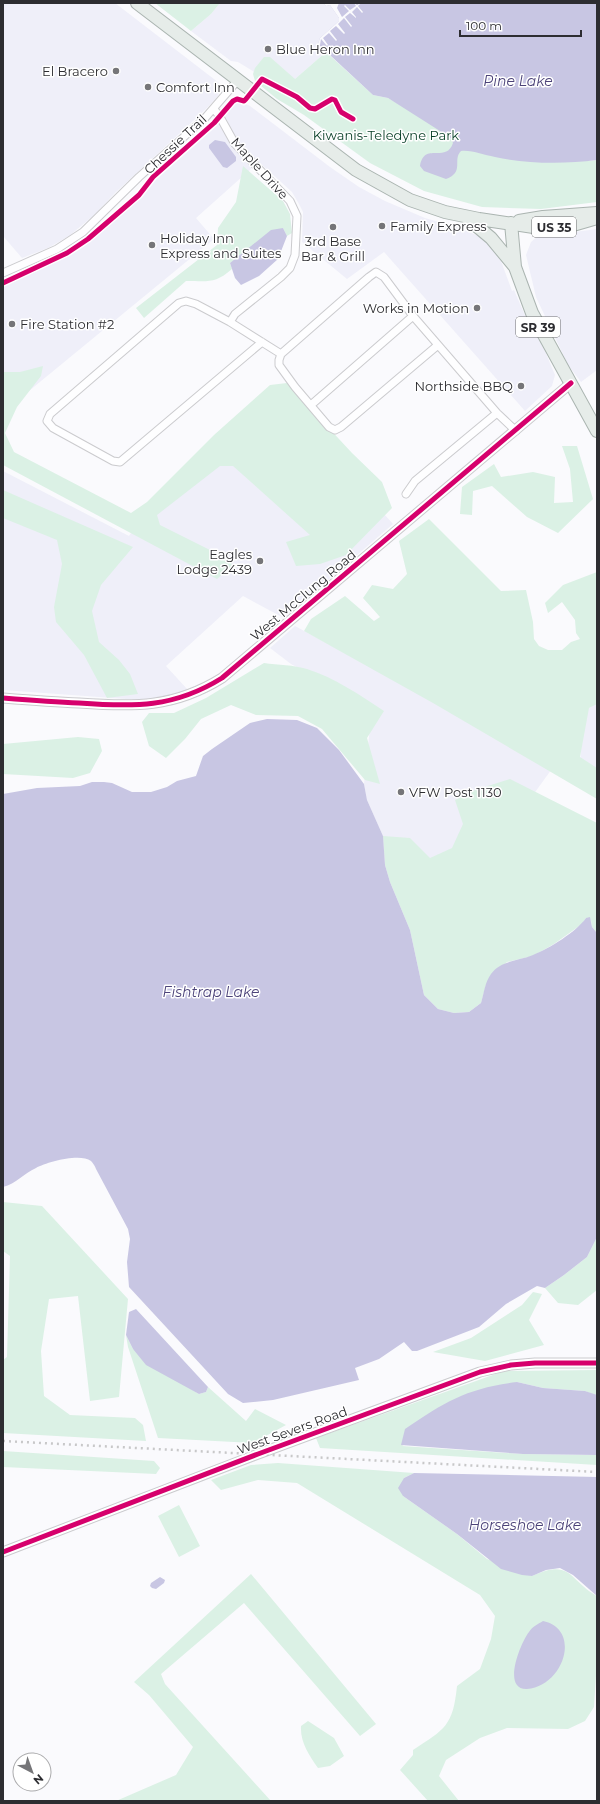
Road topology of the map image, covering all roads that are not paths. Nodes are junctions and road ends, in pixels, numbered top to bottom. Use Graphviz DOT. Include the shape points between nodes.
graph roads {
  1 [pos="137,3"];
  2 [pos="238,80"];
  3 [pos="214,109"];
  4 [pos="597,213"];
  5 [pos="466,216"];
  6 [pos="597,218"];
  7 [pos="511,223"];
  8 [pos="515,267"];
  9 [pos="3,273"];
  10 [pos="413,316"];
  11 [pos="230,322"];
  12 [pos="262,342"];
  13 [pos="438,345"];
  14 [pos="281,354"];
  15 [pos="570,383"];
  16 [pos="311,405"];
  17 [pos="496,414"];
  18 [pos="516,430"];
  19 [pos="597,431"];
  20 [pos="406,494"];
  21 [pos="3,698"];
  22 [pos="597,1363"];
  23 [pos="3,1552"];
  1 -- 2 [label="main road, US 35"];
  2 -- 3 [label="street"];
  2 -- 5 [label="main road, US 35" via="325,148 377,183 410,200"];
  3 -- 9 [label="street" via="83,232 57,249"];
  3 -- 11 [label="street, Maple Drive" via="235,144 290,201 297,216 295,255 290,268 235,314"];
  4 -- 7 [label="main road, US 35" via="543,217"];
  5 -- 7 [label="main road, US 35"];
  5 -- 8 [label="main road" via="491,238"];
  6 -- 7 [label="main road, US 35" via="587,222 540,228"];
  7 -- 8 [label="main road, SR 39"];
  8 -- 15 [label="main road, SR 39" via="532,313"];
  10 -- 13 [label="street"];
  10 -- 14 [label="street" via="384,277 376,272"];
  10 -- 16 [label="street"];
  11 -- 12 [label="street"];
  11 -- 12 [label="street" via="196,304 186,301 179,303 50,414 47,421 49,425 113,461 120,462"];
  12 -- 14 [label="street"];
  13 -- 16 [label="street" via="342,427 335,430 329,427"];
  13 -- 17 [label="street"];
  14 -- 16 [label="street" via="280,365"];
  15 -- 18 [label="street, West McClung Road"];
  15 -- 19 [label="main road, SR 39"];
  17 -- 18 [label="street"];
  17 -- 20 [label="street" via="415,481"];
  18 -- 21 [label="street, West McClung Road" via="222,678 199,691 180,698 142,705"];
  22 -- 23 [label="street, West Severs Road" via="511,1364 480,1372"];
}
